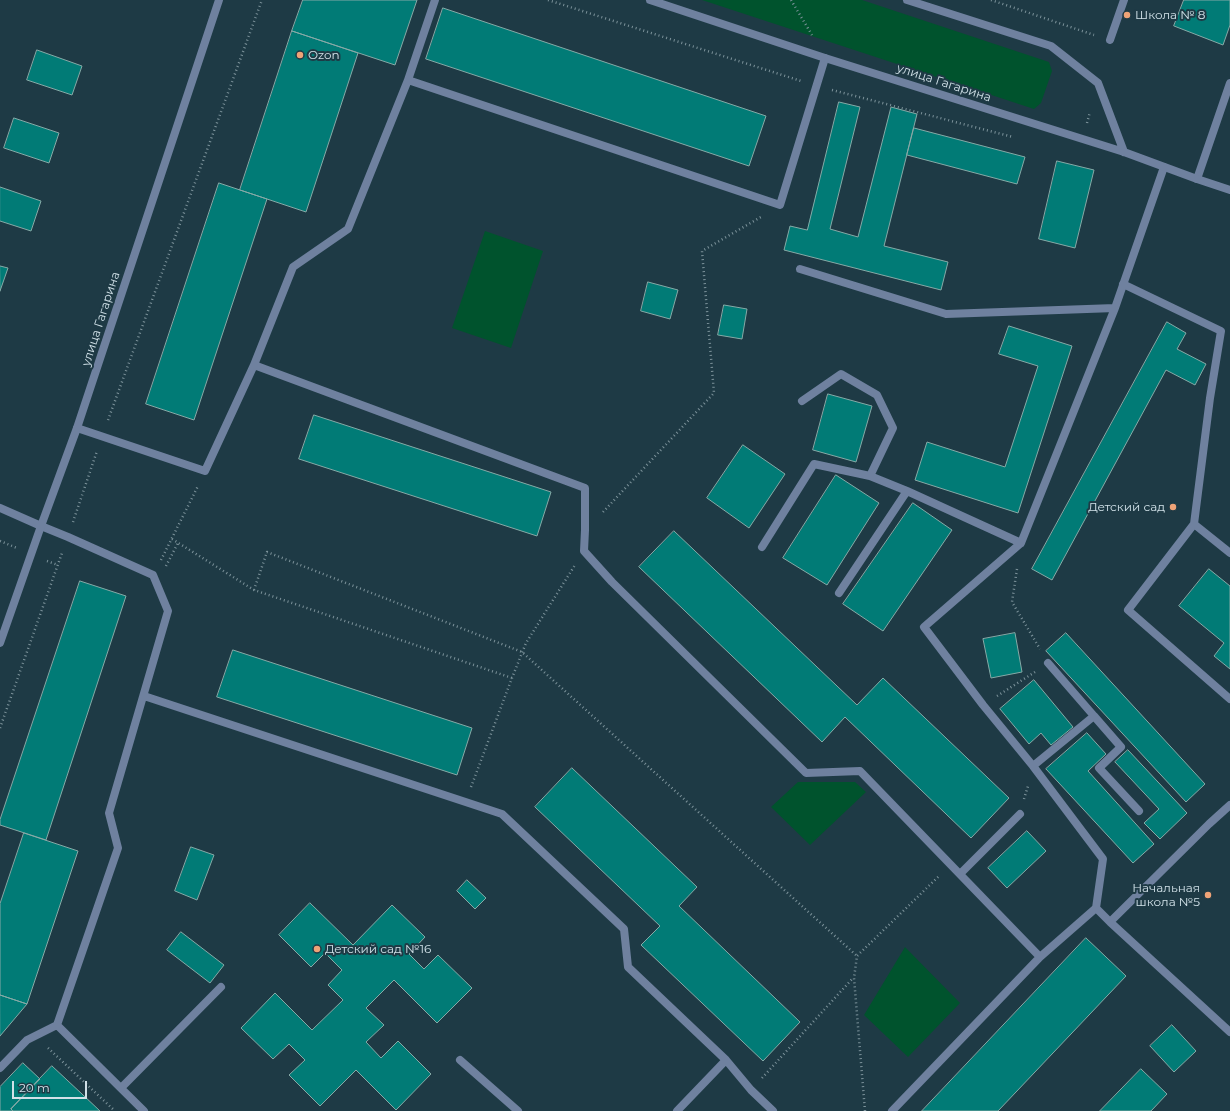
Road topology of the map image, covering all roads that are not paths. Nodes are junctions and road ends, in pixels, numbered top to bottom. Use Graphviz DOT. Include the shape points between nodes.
graph roads {
  1 [pos="219,0"];
  2 [pos="434,0"];
  3 [pos="650,0"];
  4 [pos="907,0"];
  5 [pos="1124,0"];
  6 [pos="1110,40"];
  7 [pos="825,58"];
  8 [pos="408,80"];
  9 [pos="1230,83"];
  10 [pos="1124,152"];
  11 [pos="1164,167"];
  12 [pos="1197,180"];
  13 [pos="1230,190"];
  14 [pos="800,269"];
  15 [pos="1122,284"];
  16 [pos="1115,308"];
  17 [pos="254,365"];
  18 [pos="802,401"];
  19 [pos="77,428"];
  20 [pos="870,476"];
  21 [pos="907,491"];
  22 [pos="0,509"];
  23 [pos="1194,524"];
  24 [pos="41,526"];
  25 [pos="1021,543"];
  26 [pos="762,547"];
  27 [pos="1230,553"];
  28 [pos="839,593"];
  29 [pos="0,643"];
  30 [pos="1048,663"];
  31 [pos="144,696"];
  32 [pos="1230,699"];
  33 [pos="1094,716"];
  34 [pos="1034,766"];
  35 [pos="1230,805"];
  36 [pos="1139,811"];
  37 [pos="1020,814"];
  38 [pos="960,874"];
  39 [pos="1096,908"];
  40 [pos="1110,922"];
  41 [pos="1040,957"];
  42 [pos="222,987"];
  43 [pos="57,1025"];
  44 [pos="1230,1032"];
  45 [pos="460,1060"];
  46 [pos="726,1060"];
  47 [pos="0,1068"];
  48 [pos="120,1088"];
  49 [pos="144,1111"];
  50 [pos="518,1111"];
  51 [pos="677,1111"];
  52 [pos="773,1111"];
  53 [pos="892,1111"];
  1 -- 19 [label="street, улица Гагарина"];
  2 -- 8 [label="street"];
  3 -- 7 [label="street, улица Гагарина"];
  4 -- 10 [label="street" via="1052,46 1098,83"];
  5 -- 6 [label="street"];
  7 -- 8 [label="street" via="780,205"];
  7 -- 10 [label="street, улица Гагарина"];
  8 -- 17 [label="street" via="348,228 293,267"];
  9 -- 12 [label="street"];
  10 -- 11 [label="street, улица Гагарина"];
  11 -- 12 [label="street, улица Гагарина"];
  11 -- 15 [label="street"];
  12 -- 13 [label="street, улица Гагарина"];
  14 -- 16 [label="street" via="946,314"];
  15 -- 16 [label="street"];
  15 -- 23 [label="street" via="1221,331"];
  16 -- 25 [label="street"];
  17 -- 19 [label="street" via="205,471"];
  17 -- 38 [label="street" via="585,488 584,551 612,582 806,772 860,771"];
  18 -- 20 [label="street" via="840,374 877,395 893,428"];
  19 -- 24 [label="street, улица Гагарина"];
  20 -- 21 [label="street"];
  20 -- 26 [label="street" via="814,464"];
  21 -- 25 [label="street"];
  21 -- 28 [label="street"];
  22 -- 24 [label="street"];
  23 -- 27 [label="street"];
  23 -- 32 [label="street" via="1128,610"];
  24 -- 29 [label="street, улица Гагарина"];
  24 -- 31 [label="street" via="154,575 168,611"];
  25 -- 34 [label="street" via="924,627 983,705"];
  30 -- 33 [label="street"];
  31 -- 43 [label="street" via="109,813 118,848"];
  31 -- 46 [label="street" via="502,814 624,929 628,967"];
  33 -- 34 [label="street"];
  33 -- 36 [label="street" via="1121,747 1100,768"];
  34 -- 39 [label="street" via="1103,859"];
  35 -- 40 [label="street"];
  37 -- 38 [label="street"];
  38 -- 41 [label="street"];
  39 -- 40 [label="street"];
  39 -- 41 [label="street"];
  40 -- 44 [label="street"];
  41 -- 53 [label="street"];
  42 -- 48 [label="street"];
  43 -- 47 [label="street" via="27,1040"];
  43 -- 48 [label="street"];
  45 -- 50 [label="street"];
  46 -- 51 [label="street"];
  46 -- 52 [label="street"];
  48 -- 49 [label="street"];
}
